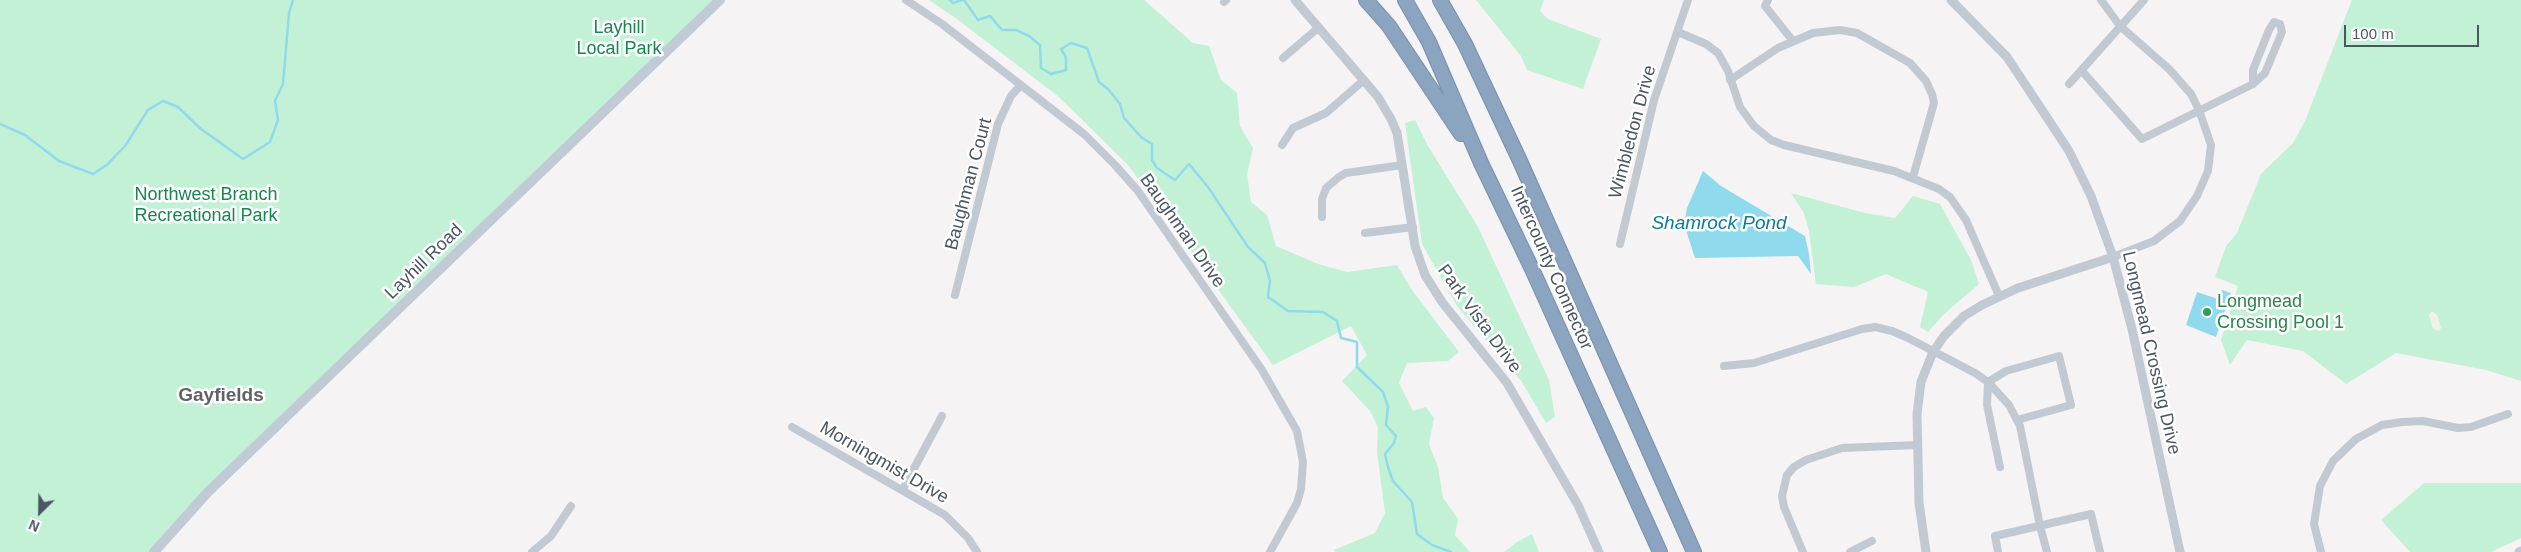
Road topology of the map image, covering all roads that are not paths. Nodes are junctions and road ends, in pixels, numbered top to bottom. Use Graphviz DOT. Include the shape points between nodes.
graph roads {
  1 [pos="720,0"];
  2 [pos="906,0"];
  3 [pos="1295,0"];
  4 [pos="1366,0"];
  5 [pos="1406,0"];
  6 [pos="1440,0"];
  7 [pos="1448,0"];
  8 [pos="1688,0"];
  9 [pos="1768,0"];
  10 [pos="1951,0"];
  11 [pos="2101,0"];
  12 [pos="2144,0"];
  13 [pos="2120,26"];
  14 [pos="1318,28"];
  15 [pos="1678,32"];
  16 [pos="1793,41"];
  17 [pos="1465,44"];
  18 [pos="1283,58"];
  19 [pos="2082,70"];
  20 [pos="1364,80"];
  21 [pos="1730,80"];
  22 [pos="2069,84"];
  23 [pos="2253,84"];
  24 [pos="1021,85"];
  25 [pos="2199,110"];
  26 [pos="1282,145"];
  27 [pos="1481,163"];
  28 [pos="1402,165"];
  29 [pos="1913,177"];
  30 [pos="1322,217"];
  31 [pos="1413,227"];
  32 [pos="1365,233"];
  33 [pos="1620,244"];
  34 [pos="2113,257"];
  35 [pos="955,295"];
  36 [pos="1999,296"];
  37 [pos="1933,352"];
  38 [pos="1724,366"];
  39 [pos="1988,382"];
  40 [pos="2508,414"];
  41 [pos="942,416"];
  42 [pos="2017,420"];
  43 [pos="792,427"];
  44 [pos="1917,445"];
  45 [pos="2000,467"];
  46 [pos="902,489"];
  47 [pos="571,506"];
  48 [pos="2040,526"];
  49 [pos="1872,541"];
  50 [pos="154,552"];
  51 [pos="532,552"];
  52 [pos="977,552"];
  53 [pos="1270,552"];
  54 [pos="1599,552"];
  55 [pos="1660,552"];
  56 [pos="1694,552"];
  57 [pos="1803,552"];
  58 [pos="1850,552"];
  59 [pos="1926,552"];
  60 [pos="1998,552"];
  61 [pos="2047,552"];
  62 [pos="2100,552"];
  63 [pos="2180,552"];
  64 [pos="2321,552"];
  1 -- 50 [label="main road, Layhill Road" via="208,492"];
  2 -- 24 [label="street, Baughman Drive"];
  3 -- 14 [label="street, Park Vista Drive"];
  4 -- 27 [label="highway" via="1389,26"];
  5 -- 27 [label="highway, Intercounty Connector"];
  6 -- 17 [label="highway, Intercounty Connector"];
  7 -- 17 [label="highway"];
  8 -- 15 [label="street, Wimbledon Drive"];
  9 -- 16 [label="street" via="1765,6"];
  10 -- 34 [label="street, Longmead Crossing Drive" via="2007,57 2044,111 2091,196"];
  11 -- 13 [label="street"];
  12 -- 13 [label="street"];
  13 -- 19 [label="street"];
  13 -- 25 [label="street" via="2169,69 2191,94"];
  14 -- 18 [label="street"];
  14 -- 20 [label="street, Park Vista Drive"];
  15 -- 21 [label="street" via="1718,53"];
  15 -- 33 [label="street, Wimbledon Drive" via="1654,100"];
  16 -- 21 [label="street"];
  16 -- 29 [label="street" via="1813,33 1840,30 1858,33 1910,64 1926,81 1934,103"];
  17 -- 56 [label="highway, Intercounty Connector"];
  19 -- 22 [label="street"];
  19 -- 25 [label="street" via="2142,139"];
  20 -- 26 [label="street" via="1326,113 1293,128"];
  20 -- 28 [label="street, Park Vista Drive" via="1391,118"];
  21 -- 29 [label="street" via="1740,107 1754,126 1771,140"];
  23 -- 23 [label="street" via="2265,73 2282,32 2280,24 2274,22 2269,30 2253,70"];
  23 -- 25 [label="street"];
  24 -- 35 [label="street, Baughman Court" via="1011,96 998,124"];
  24 -- 53 [label="street, Baughman Drive" via="1084,134 1138,192 1262,370 1288,413 1302,449 1301,489 1291,516"];
  25 -- 34 [label="street" via="2211,145 2208,171 2197,196 2180,221 2154,241"];
  27 -- 55 [label="highway, Intercounty Connector"];
  28 -- 30 [label="street" via="1338,177 1326,188"];
  28 -- 31 [label="street, Park Vista Drive"];
  29 -- 36 [label="street" via="1950,197 1966,220"];
  31 -- 32 [label="street"];
  31 -- 54 [label="street, Park Vista Drive" via="1415,246 1425,275 1442,302 1507,383 1578,504"];
  34 -- 36 [label="street"];
  34 -- 63 [label="street, Longmead Crossing Drive" via="2132,329"];
  36 -- 37 [label="street" via="1964,316"];
  37 -- 38 [label="street" via="1892,331 1875,327 1754,363"];
  37 -- 39 [label="street"];
  37 -- 44 [label="street" via="1921,382"];
  39 -- 42 [label="street" via="2009,405"];
  39 -- 42 [label="street" via="2006,371 2059,356 2071,405"];
  39 -- 45 [label="street" via="1987,405"];
  40 -- 64 [label="street" via="2471,427 2458,428 2423,421 2382,425 2356,439 2333,461 2320,486 2314,524"];
  41 -- 46 [label="street"];
  42 -- 48 [label="street"];
  43 -- 46 [label="street, Morningmist Drive"];
  44 -- 57 [label="street" via="1842,448 1794,467 1787,475 1782,496"];
  44 -- 59 [label="street" via="1919,503"];
  46 -- 52 [label="street, Morningmist Drive" via="945,515"];
  47 -- 51 [label="street" via="551,536"];
  48 -- 60 [label="street" via="1995,536"];
  48 -- 61 [label="street"];
  48 -- 62 [label="street" via="2091,514"];
  49 -- 58 [label="street"];
}
